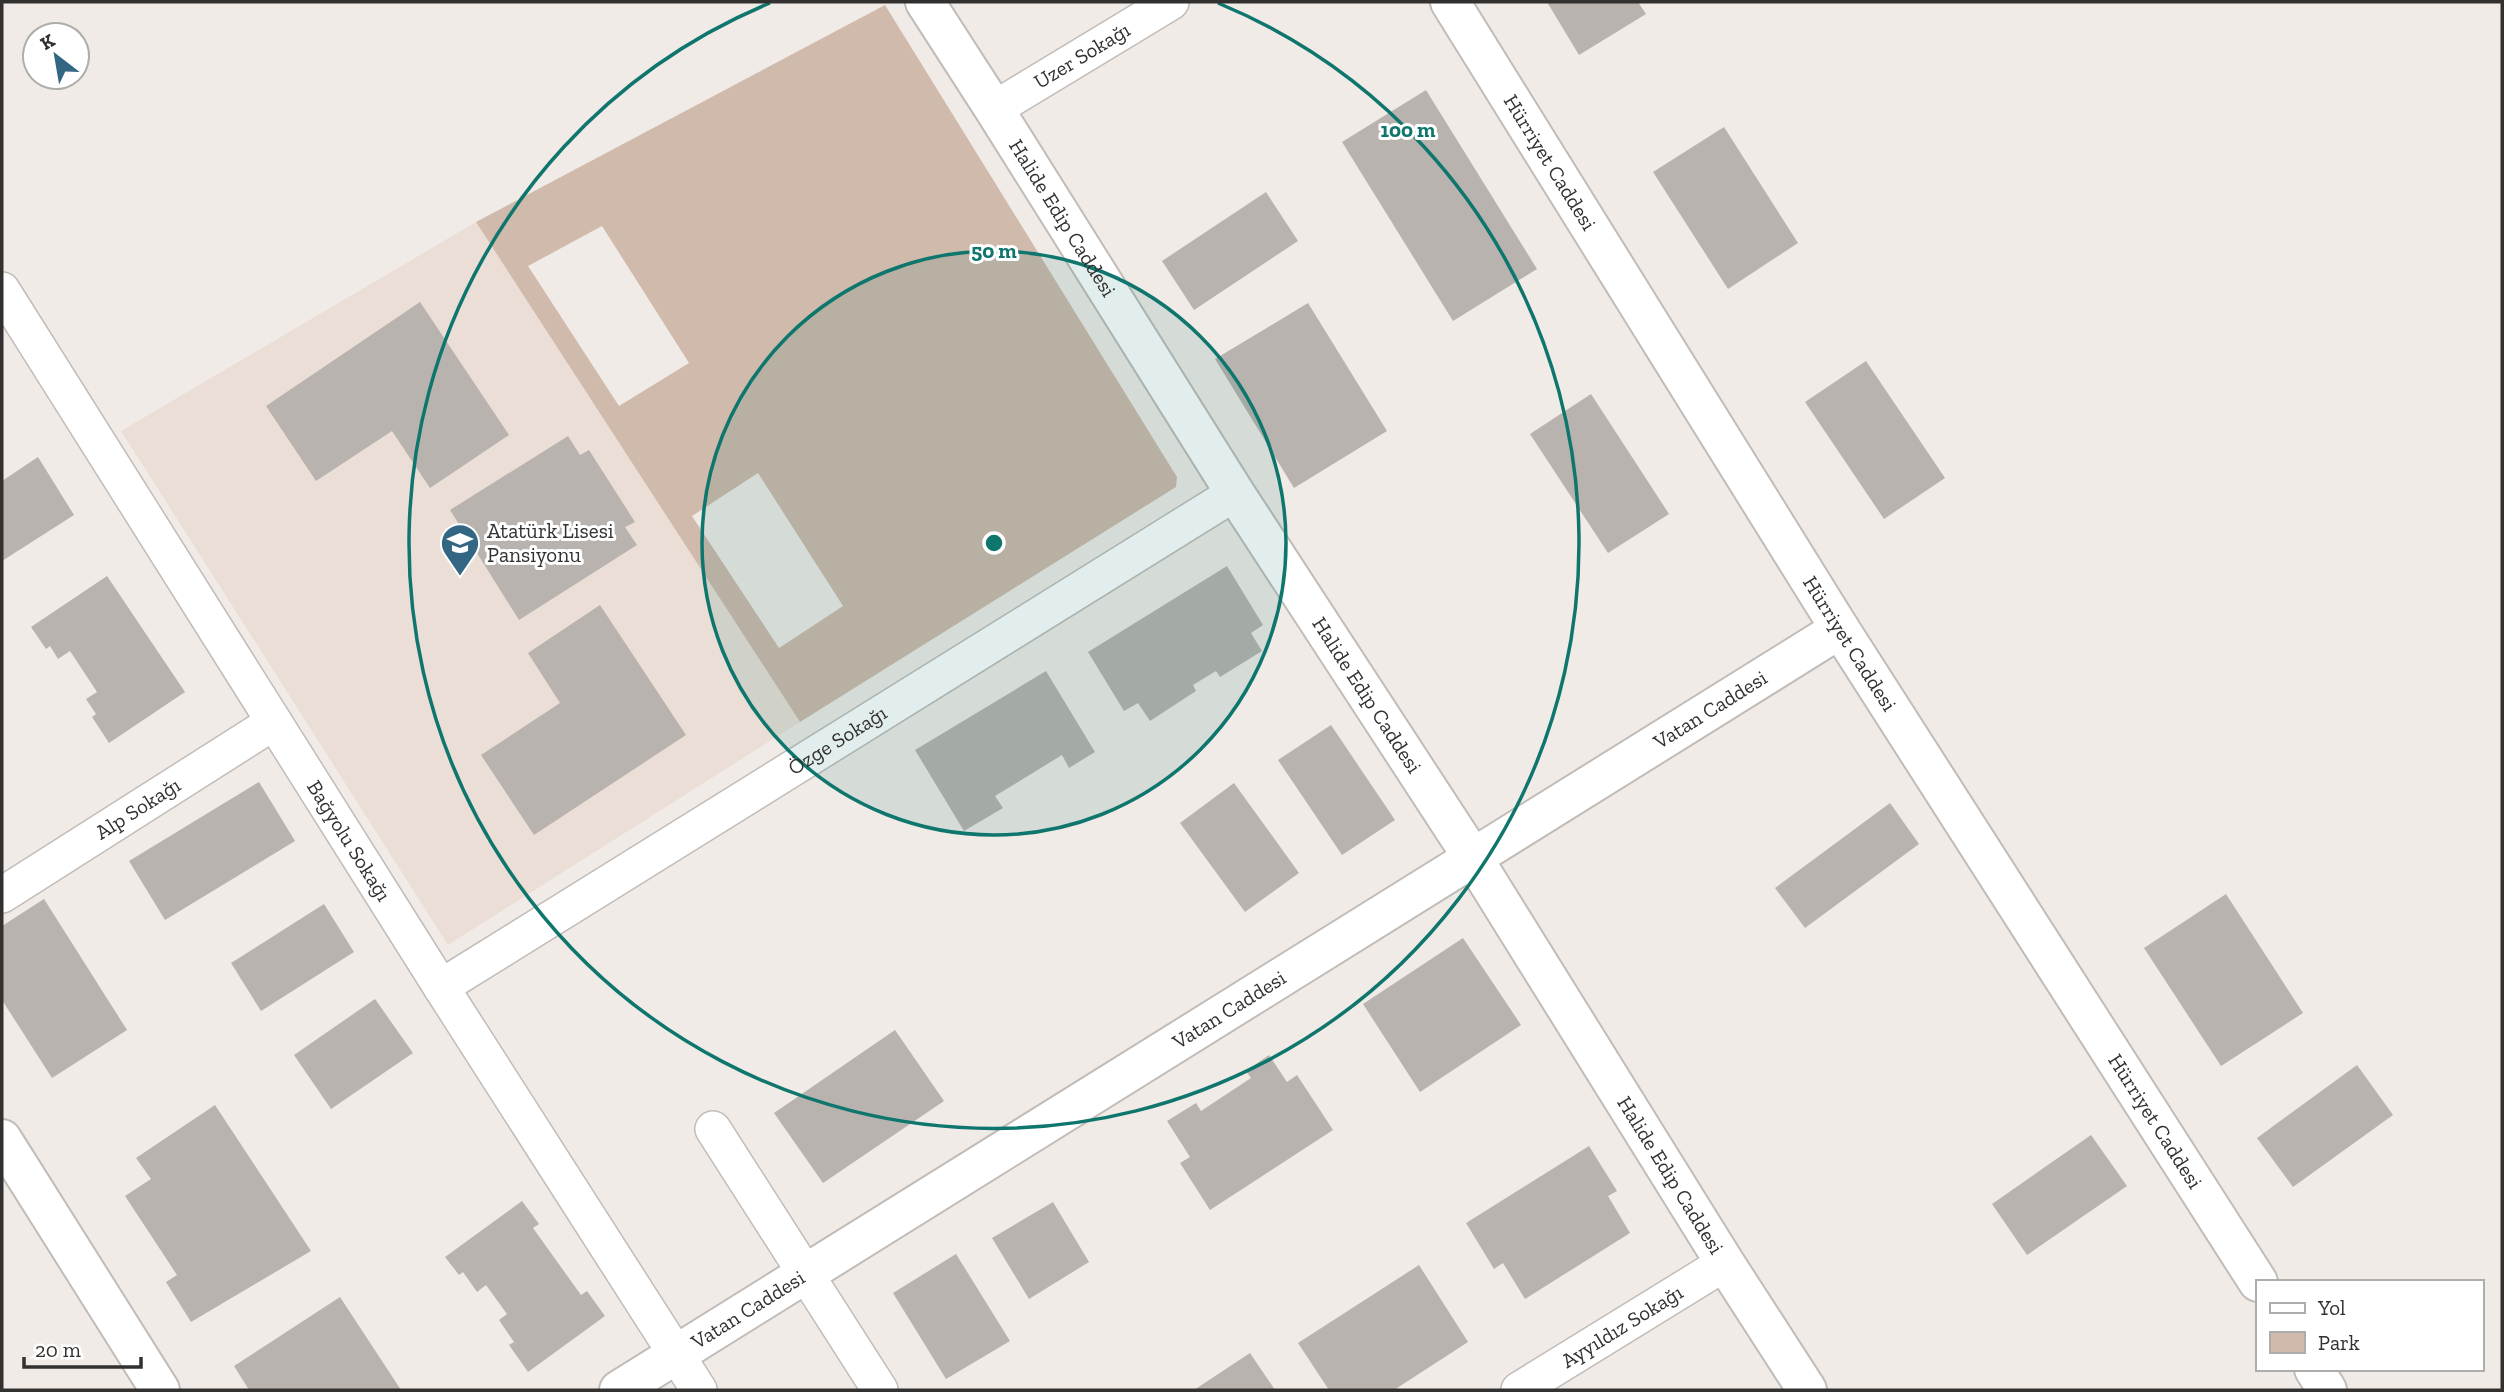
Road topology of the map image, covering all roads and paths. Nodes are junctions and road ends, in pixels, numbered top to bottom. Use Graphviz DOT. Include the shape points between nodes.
graph roads {
  1 [pos="925,2"];
  2 [pos="1171,2"];
  3 [pos="1450,2"];
  4 [pos="995,108"];
  5 [pos="2,290"];
  6 [pos="1235,493"];
  7 [pos="1840,629"];
  8 [pos="274,722"];
  9 [pos="1473,858"];
  10 [pos="2,895"];
  11 [pos="441,987"];
  12 [pos="713,1129"];
  13 [pos="2,1139"];
  14 [pos="1725,1263"];
  15 [pos="805,1275"];
  16 [pos="2257,1280"];
  17 [pos="676,1355"];
  18 [pos="2315,1371"];
  19 [pos="160,1390"];
  20 [pos="619,1390"];
  21 [pos="699,1390"];
  22 [pos="880,1390"];
  23 [pos="1519,1390"];
  24 [pos="1807,1390"];
  25 [pos="2327,1390"];
  1 -- 4 [label="street, Halide Edip Caddesi"];
  2 -- 4 [label="street, Uzer Sokağı"];
  3 -- 7 [label="street, Hürriyet Caddesi"];
  4 -- 6 [label="street, Halide Edip Caddesi"];
  5 -- 8 [label="street, Bağyolu Sokağı"];
  6 -- 9 [label="street, Halide Edip Caddesi"];
  6 -- 11 [label="street, Özge Sokağı"];
  7 -- 9 [label="street, Vatan Caddesi"];
  7 -- 16 [label="street, Hürriyet Caddesi"];
  8 -- 10 [label="street, Alp Sokağı"];
  8 -- 11 [label="street, Bağyolu Sokağı"];
  9 -- 14 [label="street, Halide Edip Caddesi"];
  9 -- 15 [label="street, Vatan Caddesi"];
  11 -- 17 [label="street, Bağyolu Sokağı"];
  12 -- 15 [label="street"];
  13 -- 19 [label="street"];
  14 -- 23 [label="street, Ayyıldız Sokağı"];
  14 -- 24 [label="street, Halide Edip Caddesi"];
  15 -- 17 [label="street, Vatan Caddesi"];
  15 -- 22 [label="street"];
  17 -- 20 [label="street, Vatan Caddesi"];
  17 -- 21 [label="street, Bağyolu Sokağı"];
  18 -- 25 [label="street"];
}
